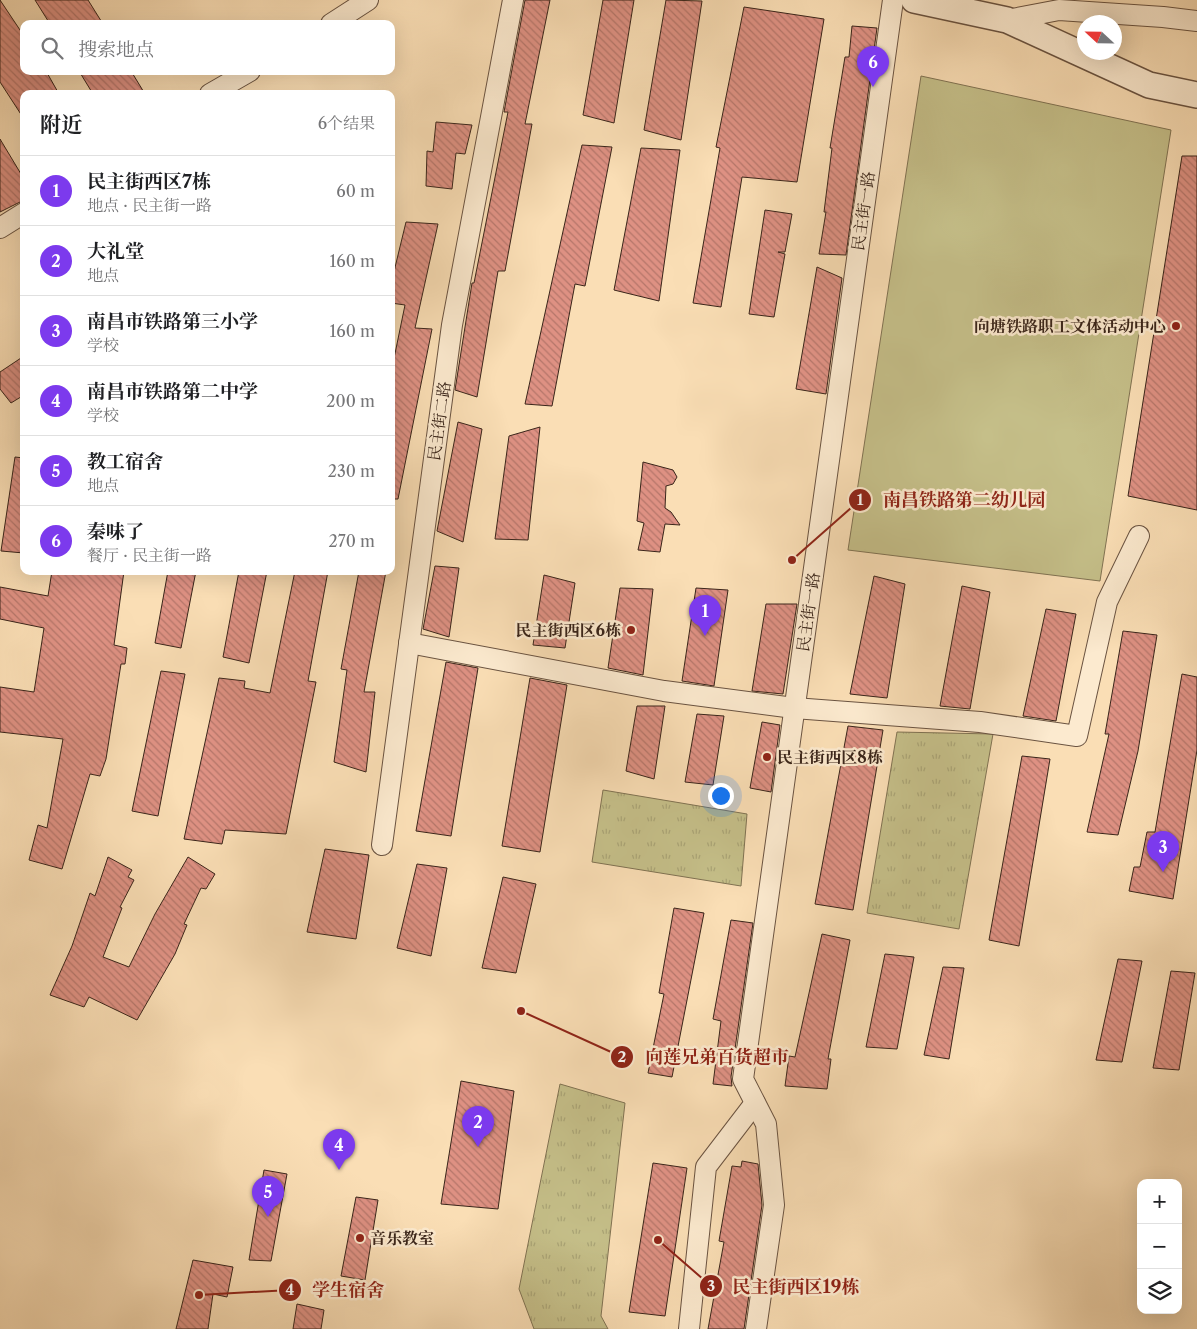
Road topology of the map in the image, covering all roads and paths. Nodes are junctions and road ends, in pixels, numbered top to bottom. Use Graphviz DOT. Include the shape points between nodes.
graph roads {
  1 [pos="368,0"];
  2 [pos="512,0"];
  3 [pos="892,0"];
  4 [pos="914,0"];
  5 [pos="337,20"];
  6 [pos="1008,20"];
  7 [pos="1197,21"];
  8 [pos="243,75"];
  9 [pos="217,90"];
  10 [pos="1197,95"];
  11 [pos="20,216"];
  12 [pos="0,228"];
  13 [pos="1139,536"];
  14 [pos="409,643"];
  15 [pos="794,708"];
  16 [pos="382,845"];
  17 [pos="755,1102"];
  18 [pos="689,1329"];
  19 [pos="756,1329"];
  1 -- 5 [label="street"];
  2 -- 14 [label="street, 民主街二路" via="452,325"];
  3 -- 15 [label="street, 民主街一路"];
  4 -- 6 [label="street"];
  6 -- 7 [label="street" via="1059,10"];
  6 -- 10 [label="street" via="1149,85"];
  8 -- 9 [label="street"];
  11 -- 12 [label="street"];
  13 -- 15 [label="street" via="1106,602 1077,736 980,722"];
  14 -- 15 [label="street" via="664,691"];
  14 -- 16 [label="street, 民主街二路"];
  15 -- 17 [label="street, 民主街一路" via="743,1079"];
  17 -- 18 [label="street" via="706,1166"];
  17 -- 19 [label="street, 民主街一路" via="766,1124 774,1205"];
}
